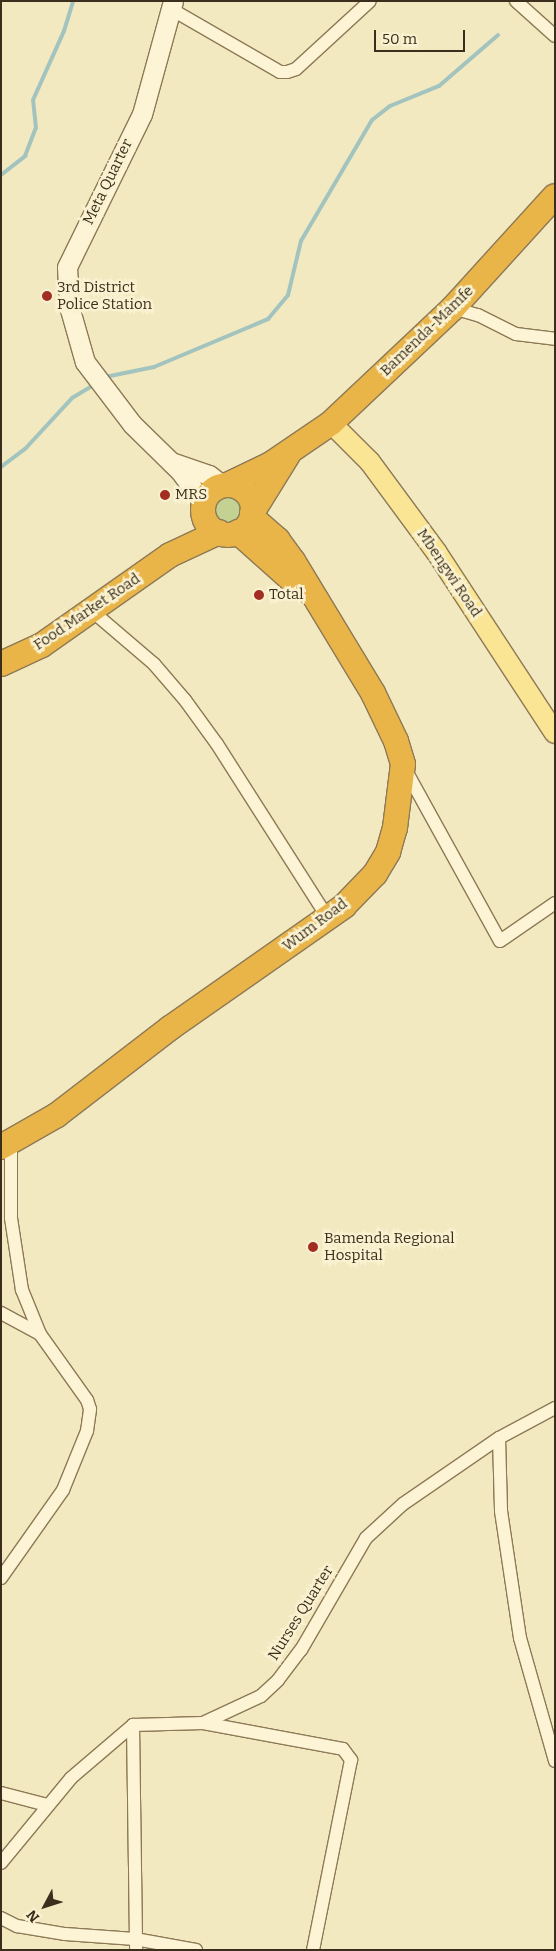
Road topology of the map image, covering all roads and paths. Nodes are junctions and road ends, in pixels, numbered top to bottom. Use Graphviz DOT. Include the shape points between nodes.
graph roads {
  1 [pos="370,1"];
  2 [pos="516,1"];
  3 [pos="172,5"];
  4 [pos="555,36"];
  5 [pos="555,196"];
  6 [pos="453,308"];
  7 [pos="555,339"];
  8 [pos="331,423"];
  9 [pos="289,454"];
  10 [pos="170,462"];
  11 [pos="225,485"];
  12 [pos="204,506"];
  13 [pos="240,524"];
  14 [pos="170,555"];
  15 [pos="92,611"];
  16 [pos="1,664"];
  17 [pos="555,733"];
  18 [pos="402,764"];
  19 [pos="555,904"];
  20 [pos="328,918"];
  21 [pos="6,1144"];
  22 [pos="1,1313"];
  23 [pos="40,1334"];
  24 [pos="555,1408"];
  25 [pos="499,1438"];
  26 [pos="1,1578"];
  27 [pos="203,1723"];
  28 [pos="133,1725"];
  29 [pos="555,1760"];
  30 [pos="1,1793"];
  31 [pos="47,1805"];
  32 [pos="1,1863"];
  33 [pos="1,1918"];
  34 [pos="136,1944"];
  35 [pos="196,1950"];
  36 [pos="313,1950"];
  1 -- 3 [label="street" via="296,69 287,72 280,72"];
  2 -- 4 [label="street"];
  3 -- 10 [label="main road, Meta Quarter" via="142,114 67,266 69,306 86,362 132,424"];
  5 -- 6 [label="highway, Bamenda-Mamfe"];
  6 -- 7 [label="street" via="478,315 516,334"];
  6 -- 8 [label="highway, Bamenda-Mamfe"];
  8 -- 9 [label="highway, Bamenda-Mamfe"];
  8 -- 17 [label="main road, Mbengwi Road" via="370,462 437,553"];
  9 -- 11 [label="highway, Bamenda-Mamfe"];
  9 -- 13 [label="highway, Bamenda-Mamfe"];
  10 -- 11 [label="main road" via="209,475"];
  10 -- 12 [label="main road, Meta Quarter"];
  11 -- 12 [label="highway" via="210,492"];
  11 -- 13 [label="highway" via="235,486 249,496"];
  12 -- 13 [label="highway" via="207,522"];
  12 -- 14 [label="highway, Food Market Road" via="193,528"];
  13 -- 14 [label="highway, Food Market Road"];
  13 -- 18 [label="highway" via="312,598 374,693"];
  14 -- 15 [label="highway, Food Market Road"];
  15 -- 16 [label="highway, Food Market Road" via="42,645"];
  15 -- 20 [label="street" via="154,664 185,700 217,744"];
  18 -- 19 [label="street" via="500,941"];
  18 -- 20 [label="highway, Wum Road" via="388,852 375,874"];
  20 -- 21 [label="highway, Wum Road" via="170,1028 58,1115"];
  21 -- 23 [label="street" via="11,1218 22,1290"];
  22 -- 23 [label="street"];
  23 -- 26 [label="street" via="87,1400 90,1409 87,1431 64,1490"];
  24 -- 25 [label="street, Nurses Quarter"];
  25 -- 27 [label="street, Nurses Quarter" via="403,1504 366,1538 320,1619 278,1680 261,1696"];
  25 -- 29 [label="street" via="502,1521 520,1638"];
  27 -- 28 [label="street, Nurses Quarter"];
  27 -- 36 [label="street" via="343,1749 351,1760"];
  28 -- 31 [label="street" via="96,1755"];
  28 -- 34 [label="street"];
  30 -- 31 [label="street"];
  31 -- 32 [label="street"];
  33 -- 34 [label="street" via="17,1926"];
  34 -- 35 [label="street"];
}
